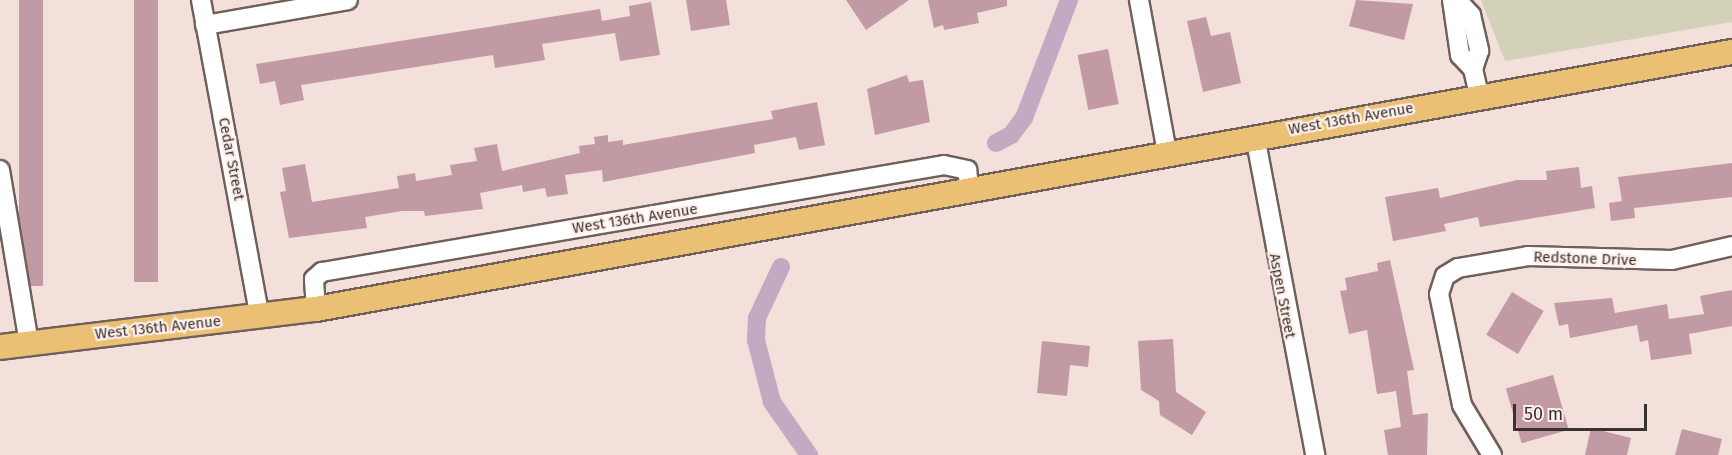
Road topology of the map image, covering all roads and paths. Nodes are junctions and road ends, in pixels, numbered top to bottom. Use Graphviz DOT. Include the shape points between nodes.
graph roads {
  1 [pos="201,0"];
  2 [pos="348,0"];
  3 [pos="1139,0"];
  4 [pos="1452,0"];
  5 [pos="1457,0"];
  6 [pos="205,25"];
  7 [pos="1732,52"];
  8 [pos="1473,69"];
  9 [pos="1479,95"];
  10 [pos="1255,136"];
  11 [pos="1167,153"];
  12 [pos="0,170"];
  13 [pos="970,191"];
  14 [pos="1732,246"];
  15 [pos="316,309"];
  16 [pos="260,317"];
  17 [pos="29,343"];
  18 [pos="0,347"];
  19 [pos="1315,455"];
  20 [pos="1492,455"];
  1 -- 6 [label="street, Cedar Street"];
  2 -- 6 [label="street"];
  3 -- 11 [label="street"];
  4 -- 8 [label="street" via="1460,55"];
  5 -- 8 [label="street" via="1471,15 1479,51"];
  6 -- 16 [label="street, Cedar Street"];
  7 -- 9 [label="main road, West 136th Avenue"];
  8 -- 9 [label="street"];
  9 -- 10 [label="main road, West 136th Avenue"];
  10 -- 11 [label="main road, West 136th Avenue"];
  10 -- 19 [label="street, Aspen Street"];
  11 -- 13 [label="main road, West 136th Avenue"];
  12 -- 17 [label="street"];
  13 -- 15 [label="main road, West 136th Avenue"];
  13 -- 15 [label="street, West 136th Avenue" via="967,170 944,165 322,272 314,279"];
  14 -- 20 [label="street, Redstone Drive" via="1672,260 1528,256 1458,268 1442,280 1439,294 1462,405"];
  15 -- 16 [label="main road, West 136th Avenue"];
  16 -- 17 [label="main road, West 136th Avenue"];
  17 -- 18 [label="main road, West 136th Avenue"];
}
